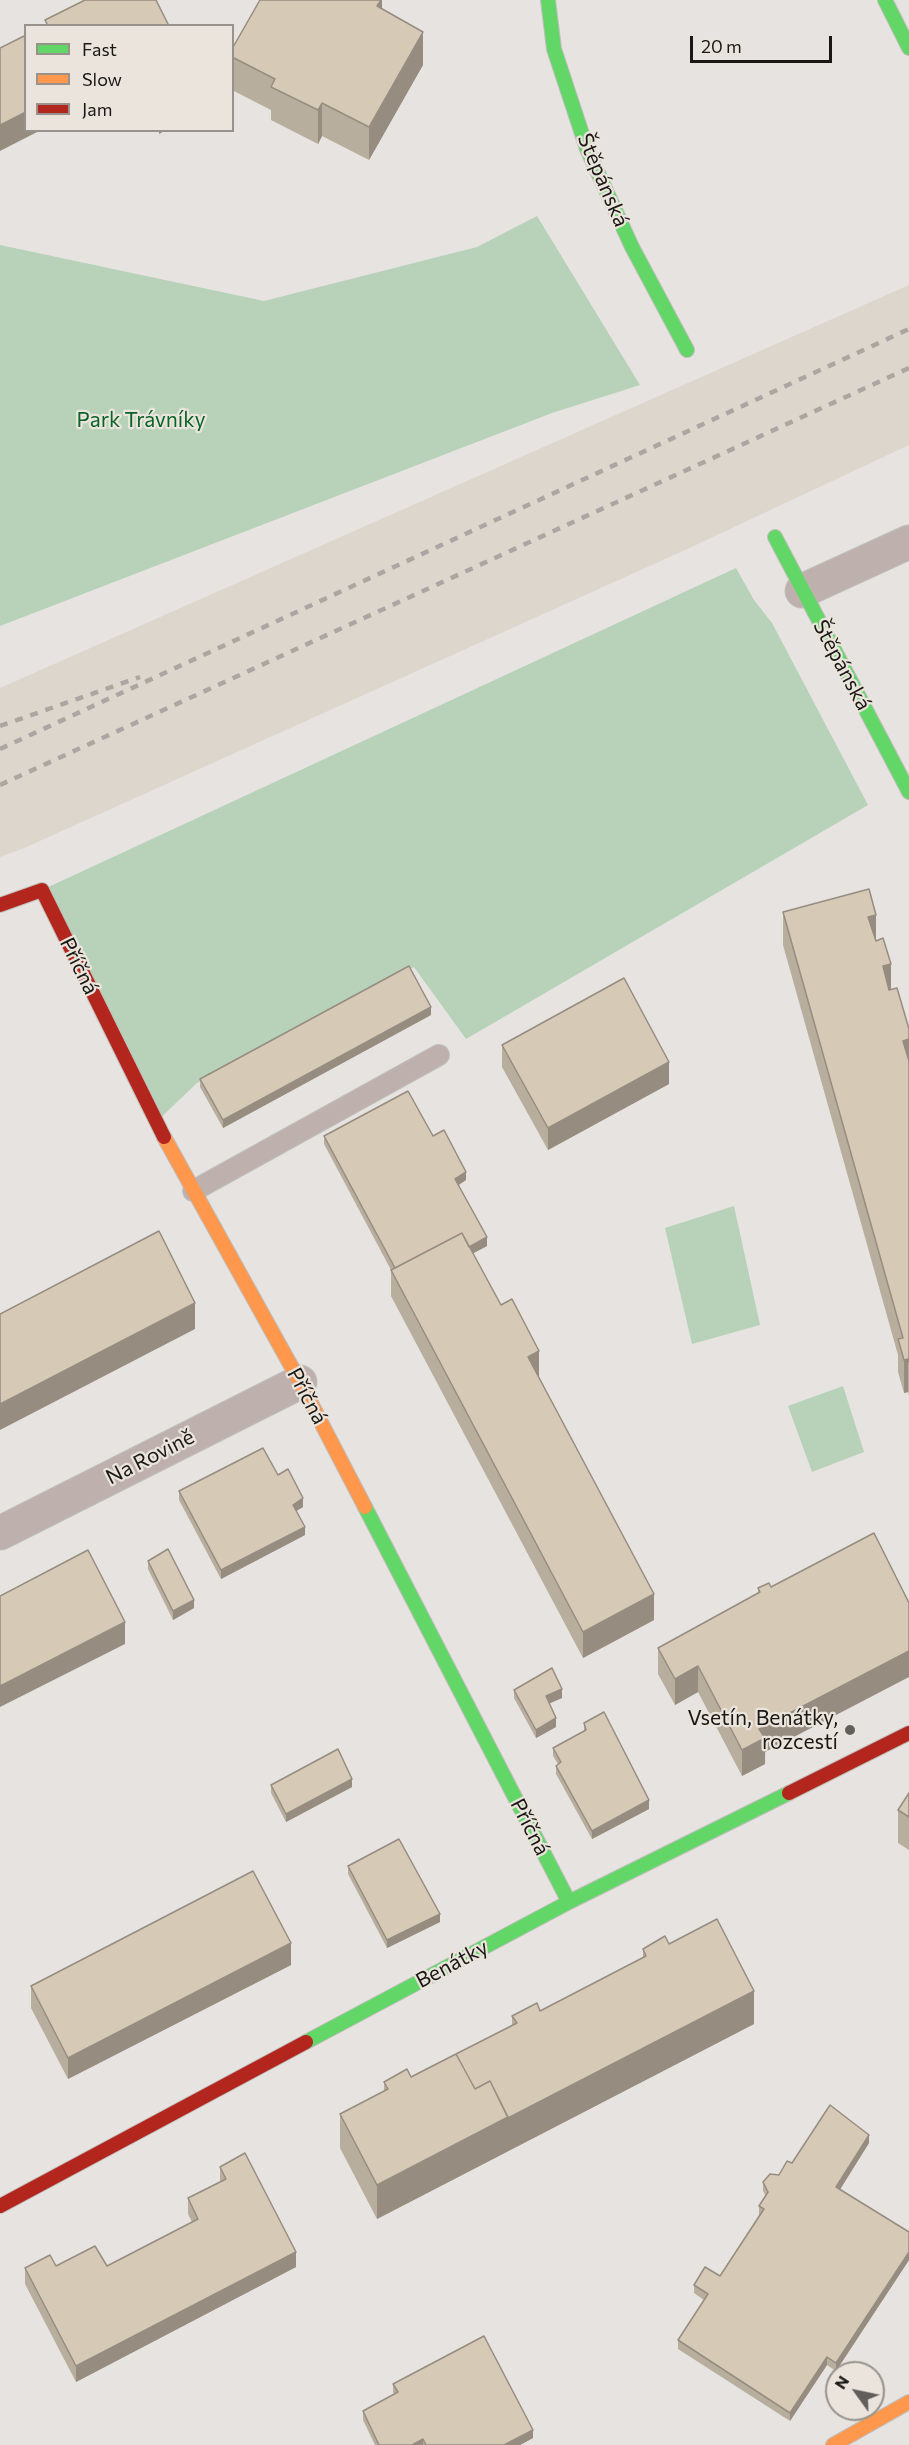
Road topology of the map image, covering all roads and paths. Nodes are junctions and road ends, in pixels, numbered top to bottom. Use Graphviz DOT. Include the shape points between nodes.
graph roads {
  1 [pos="548,0"];
  2 [pos="885,0"];
  3 [pos="909,48"];
  4 [pos="687,350"];
  5 [pos="776,537"];
  6 [pos="909,542"];
  7 [pos="802,591"];
  8 [pos="909,748"];
  9 [pos="891,758"];
  10 [pos="909,792"];
  11 [pos="0,905"];
  12 [pos="439,1054"];
  13 [pos="193,1191"];
  14 [pos="300,1382"];
  15 [pos="0,1533"];
  16 [pos="909,1733"];
  17 [pos="569,1902"];
  18 [pos="0,2206"];
  19 [pos="909,2402"];
  20 [pos="833,2445"];
  1 -- 4 [label="street, Štěpánská" via="554,49 587,149 632,247"];
  2 -- 3 [label="street"];
  5 -- 7 [label="street, Štěpánská"];
  6 -- 7 [label="street"];
  7 -- 9 [label="street, Štěpánská"];
  8 -- 9 [label="lane"];
  9 -- 10 [label="street, Štěpánská"];
  11 -- 13 [label="street, Příčná" via="42,890 153,1118"];
  12 -- 13 [label="lane"];
  13 -- 14 [label="street, Příčná"];
  14 -- 15 [label="street, Na Rovině"];
  14 -- 17 [label="street, Příčná"];
  16 -- 17 [label="street, Benátky"];
  17 -- 18 [label="street, Benátky"];
  19 -- 20 [label="street"];
}
